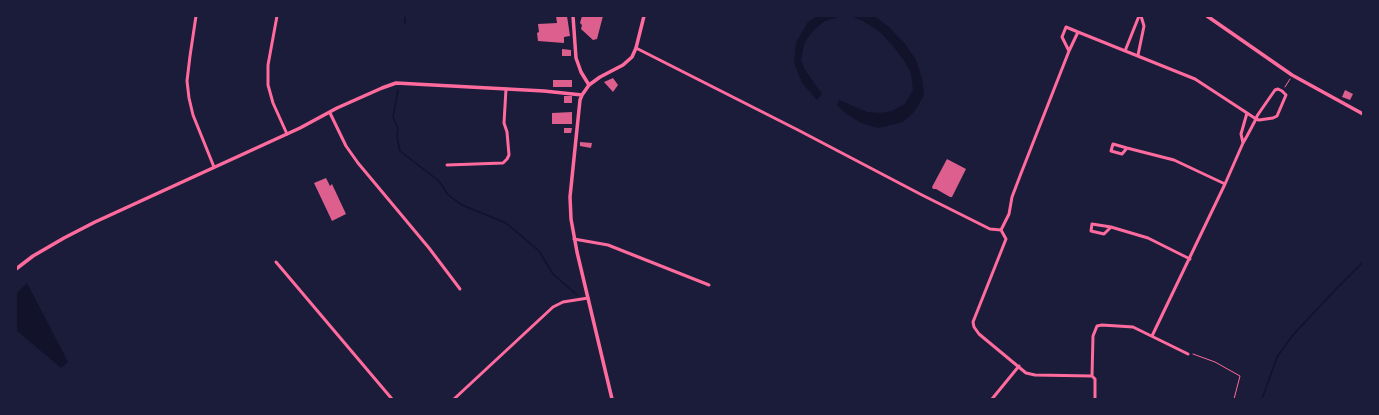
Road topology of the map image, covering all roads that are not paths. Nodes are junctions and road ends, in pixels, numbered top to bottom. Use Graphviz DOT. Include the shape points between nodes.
graph roads {
  1 [pos="196,16"];
  2 [pos="277,16"];
  3 [pos="573,16"];
  4 [pos="644,16"];
  5 [pos="1140,16"];
  6 [pos="1207,16"];
  7 [pos="1078,32"];
  8 [pos="636,48"];
  9 [pos="1069,51"];
  10 [pos="1126,51"];
  11 [pos="1138,55"];
  12 [pos="589,85"];
  13 [pos="506,89"];
  14 [pos="582,95"];
  15 [pos="1363,108"];
  16 [pos="330,113"];
  17 [pos="1247,114"];
  18 [pos="1362,114"];
  19 [pos="1256,119"];
  20 [pos="287,134"];
  21 [pos="1243,143"];
  22 [pos="1128,148"];
  23 [pos="447,165"];
  24 [pos="214,167"];
  25 [pos="1225,184"];
  26 [pos="1111,227"];
  27 [pos="1001,230"];
  28 [pos="574,239"];
  29 [pos="1190,258"];
  30 [pos="276,262"];
  31 [pos="16,269"];
  32 [pos="709,285"];
  33 [pos="460,288"];
  34 [pos="588,298"];
  35 [pos="1152,336"];
  36 [pos="1188,354"];
  37 [pos="1019,366"];
  38 [pos="1092,376"];
  39 [pos="392,399"];
  40 [pos="454,399"];
  41 [pos="612,399"];
  42 [pos="992,399"];
  43 [pos="1095,399"];
  1 -- 24 [label="street" via="187,81 189,98 193,115"];
  2 -- 20 [label="street" via="268,65 268,80 273,103"];
  3 -- 12 [label="street" via="576,58"];
  4 -- 8 [label="street"];
  5 -- 10 [label="street"];
  5 -- 11 [label="street" via="1144,26"];
  6 -- 18 [label="street" via="1292,75"];
  7 -- 9 [label="street"];
  7 -- 9 [label="street" via="1066,27 1062,37"];
  7 -- 10 [label="street"];
  8 -- 12 [label="street" via="632,57 623,65"];
  8 -- 27 [label="street" via="990,229"];
  9 -- 27 [label="street" via="1014,190 1009,214"];
  10 -- 11 [label="street"];
  11 -- 17 [label="street" via="1195,79"];
  12 -- 14 [label="street"];
  13 -- 14 [label="street"];
  13 -- 16 [label="street" via="396,83"];
  13 -- 23 [label="street" via="504,124 509,155 507,159 503,163"];
  14 -- 28 [label="street" via="570,197"];
  15 -- 18 [label="street"];
  16 -- 20 [label="street"];
  16 -- 33 [label="street" via="346,146 358,163"];
  17 -- 19 [label="street"];
  17 -- 21 [label="street" via="1241,134"];
  19 -- 19 [label="street" via="1277,116 1286,96 1282,91 1276,89"];
  19 -- 21 [label="street"];
  20 -- 24 [label="street"];
  21 -- 25 [label="street"];
  22 -- 22 [label="street" via="1122,154 1111,150 1113,144"];
  22 -- 25 [label="street" via="1174,160"];
  24 -- 31 [label="street" via="68,236"];
  25 -- 29 [label="street"];
  26 -- 26 [label="street" via="1104,234 1091,231 1092,224"];
  26 -- 29 [label="street" via="1148,238"];
  27 -- 37 [label="street" via="1006,239 973,322 979,334"];
  28 -- 32 [label="street" via="608,245"];
  28 -- 34 [label="street"];
  29 -- 35 [label="street"];
  30 -- 39 [label="street"];
  34 -- 40 [label="street" via="563,302 553,307"];
  34 -- 41 [label="street"];
  35 -- 36 [label="street"];
  35 -- 38 [label="street" via="1133,327 1097,326 1093,336"];
  37 -- 38 [label="street" via="1026,373 1035,375"];
  37 -- 42 [label="street"];
  38 -- 43 [label="street" via="1095,379"];
}
